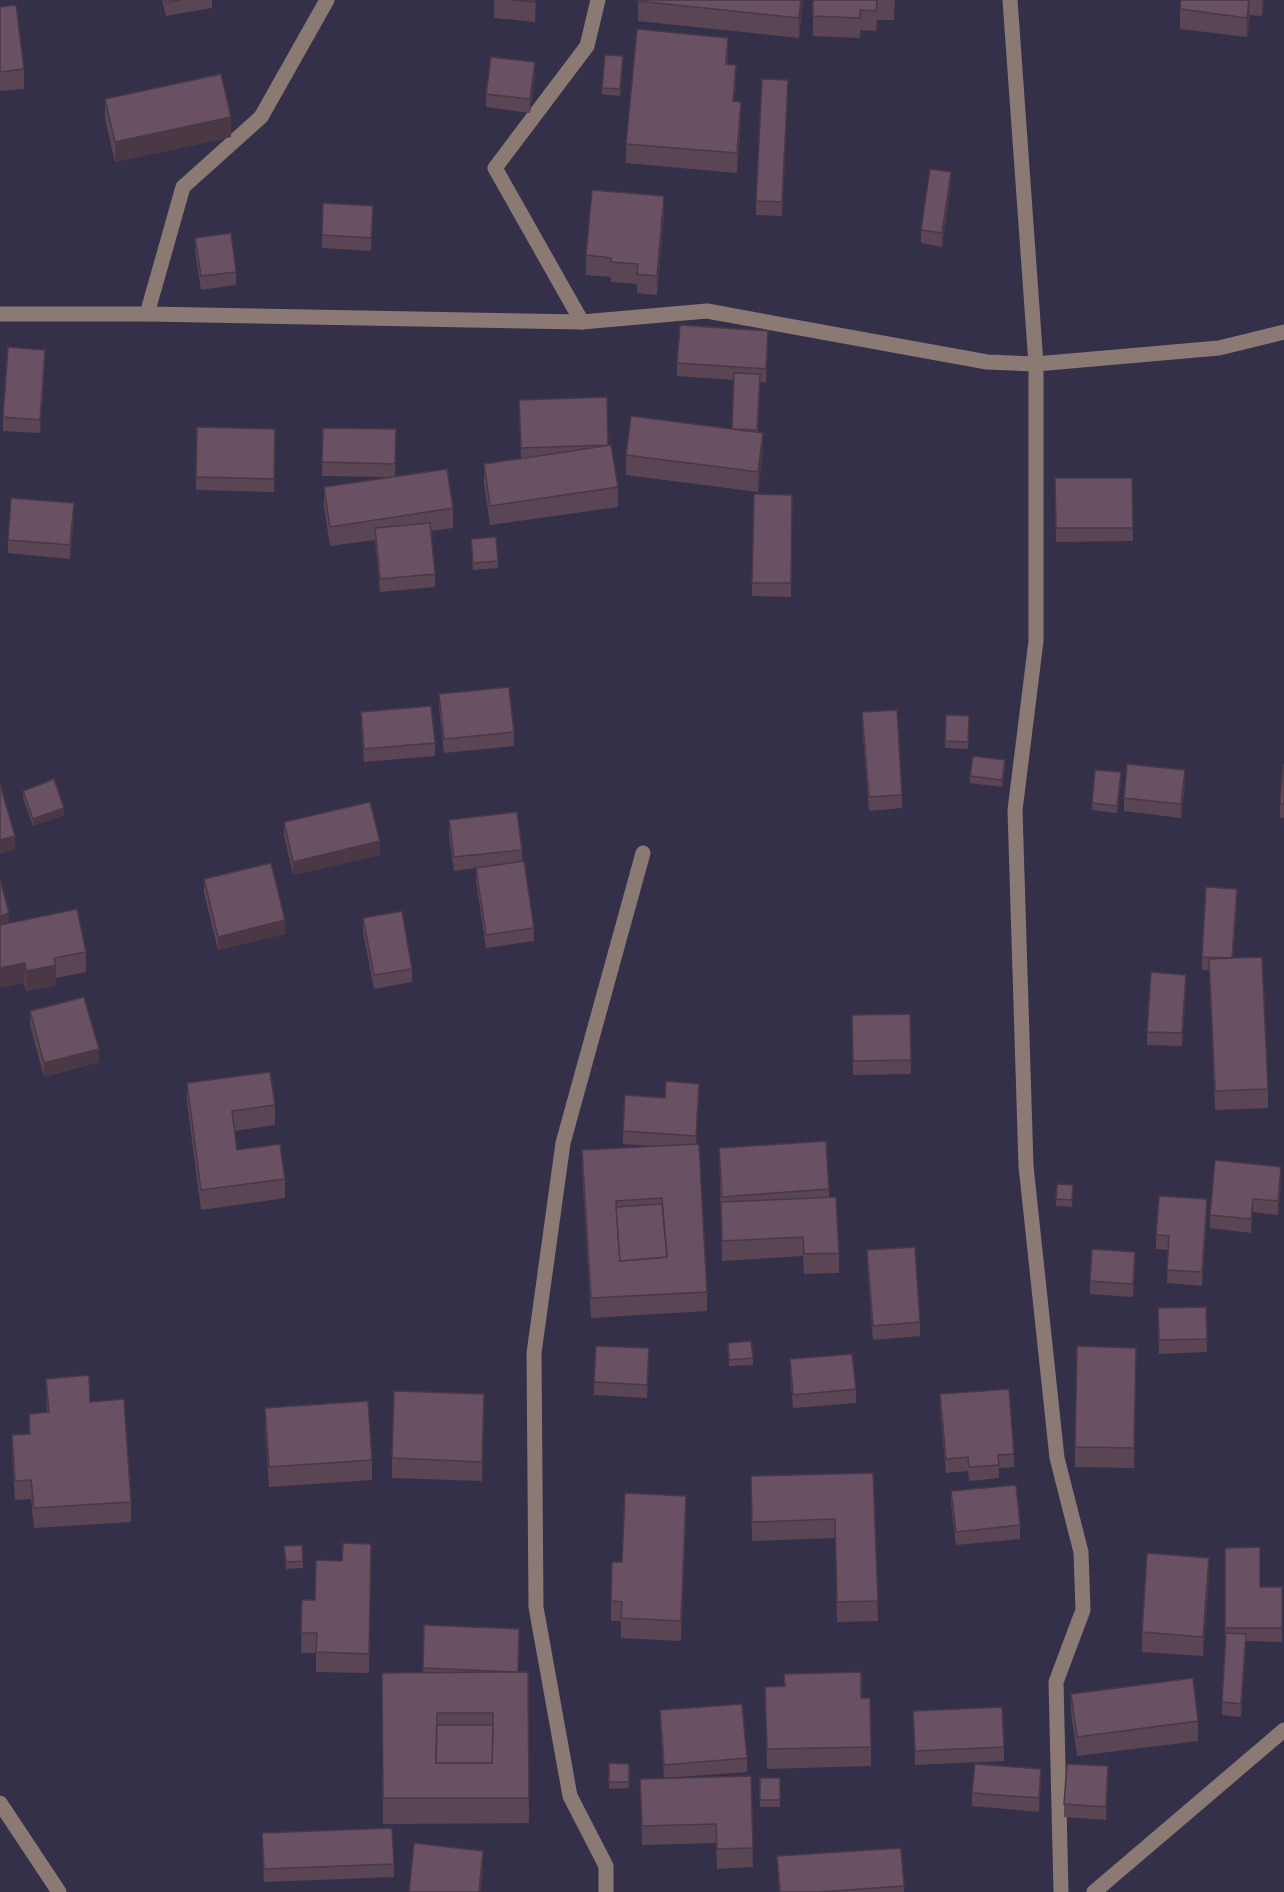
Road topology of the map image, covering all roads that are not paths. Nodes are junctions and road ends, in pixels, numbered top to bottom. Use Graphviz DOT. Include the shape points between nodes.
graph roads {
  1 [pos="327,0"];
  2 [pos="598,0"];
  3 [pos="1010,0"];
  4 [pos="147,314"];
  5 [pos="0,315"];
  6 [pos="582,322"];
  7 [pos="1284,332"];
  8 [pos="1036,364"];
  9 [pos="642,853"];
  10 [pos="1284,1730"];
  11 [pos="0,1803"];
  12 [pos="59,1892"];
  13 [pos="606,1892"];
  14 [pos="1061,1892"];
  15 [pos="1094,1892"];
  1 -- 4 [label="street" via="261,117 183,187"];
  2 -- 6 [label="street" via="587,46 495,168"];
  3 -- 8 [label="street"];
  4 -- 5 [label="street"];
  4 -- 6 [label="street"];
  6 -- 8 [label="street" via="707,311 987,362"];
  7 -- 8 [label="street" via="1220,348"];
  8 -- 14 [label="street" via="1036,641 1015,810 1026,1166 1057,1458 1081,1552 1083,1610 1056,1682"];
  9 -- 13 [label="street" via="563,1143 534,1353 536,1607 570,1796 606,1866"];
  10 -- 15 [label="street"];
  11 -- 12 [label="street"];
}
